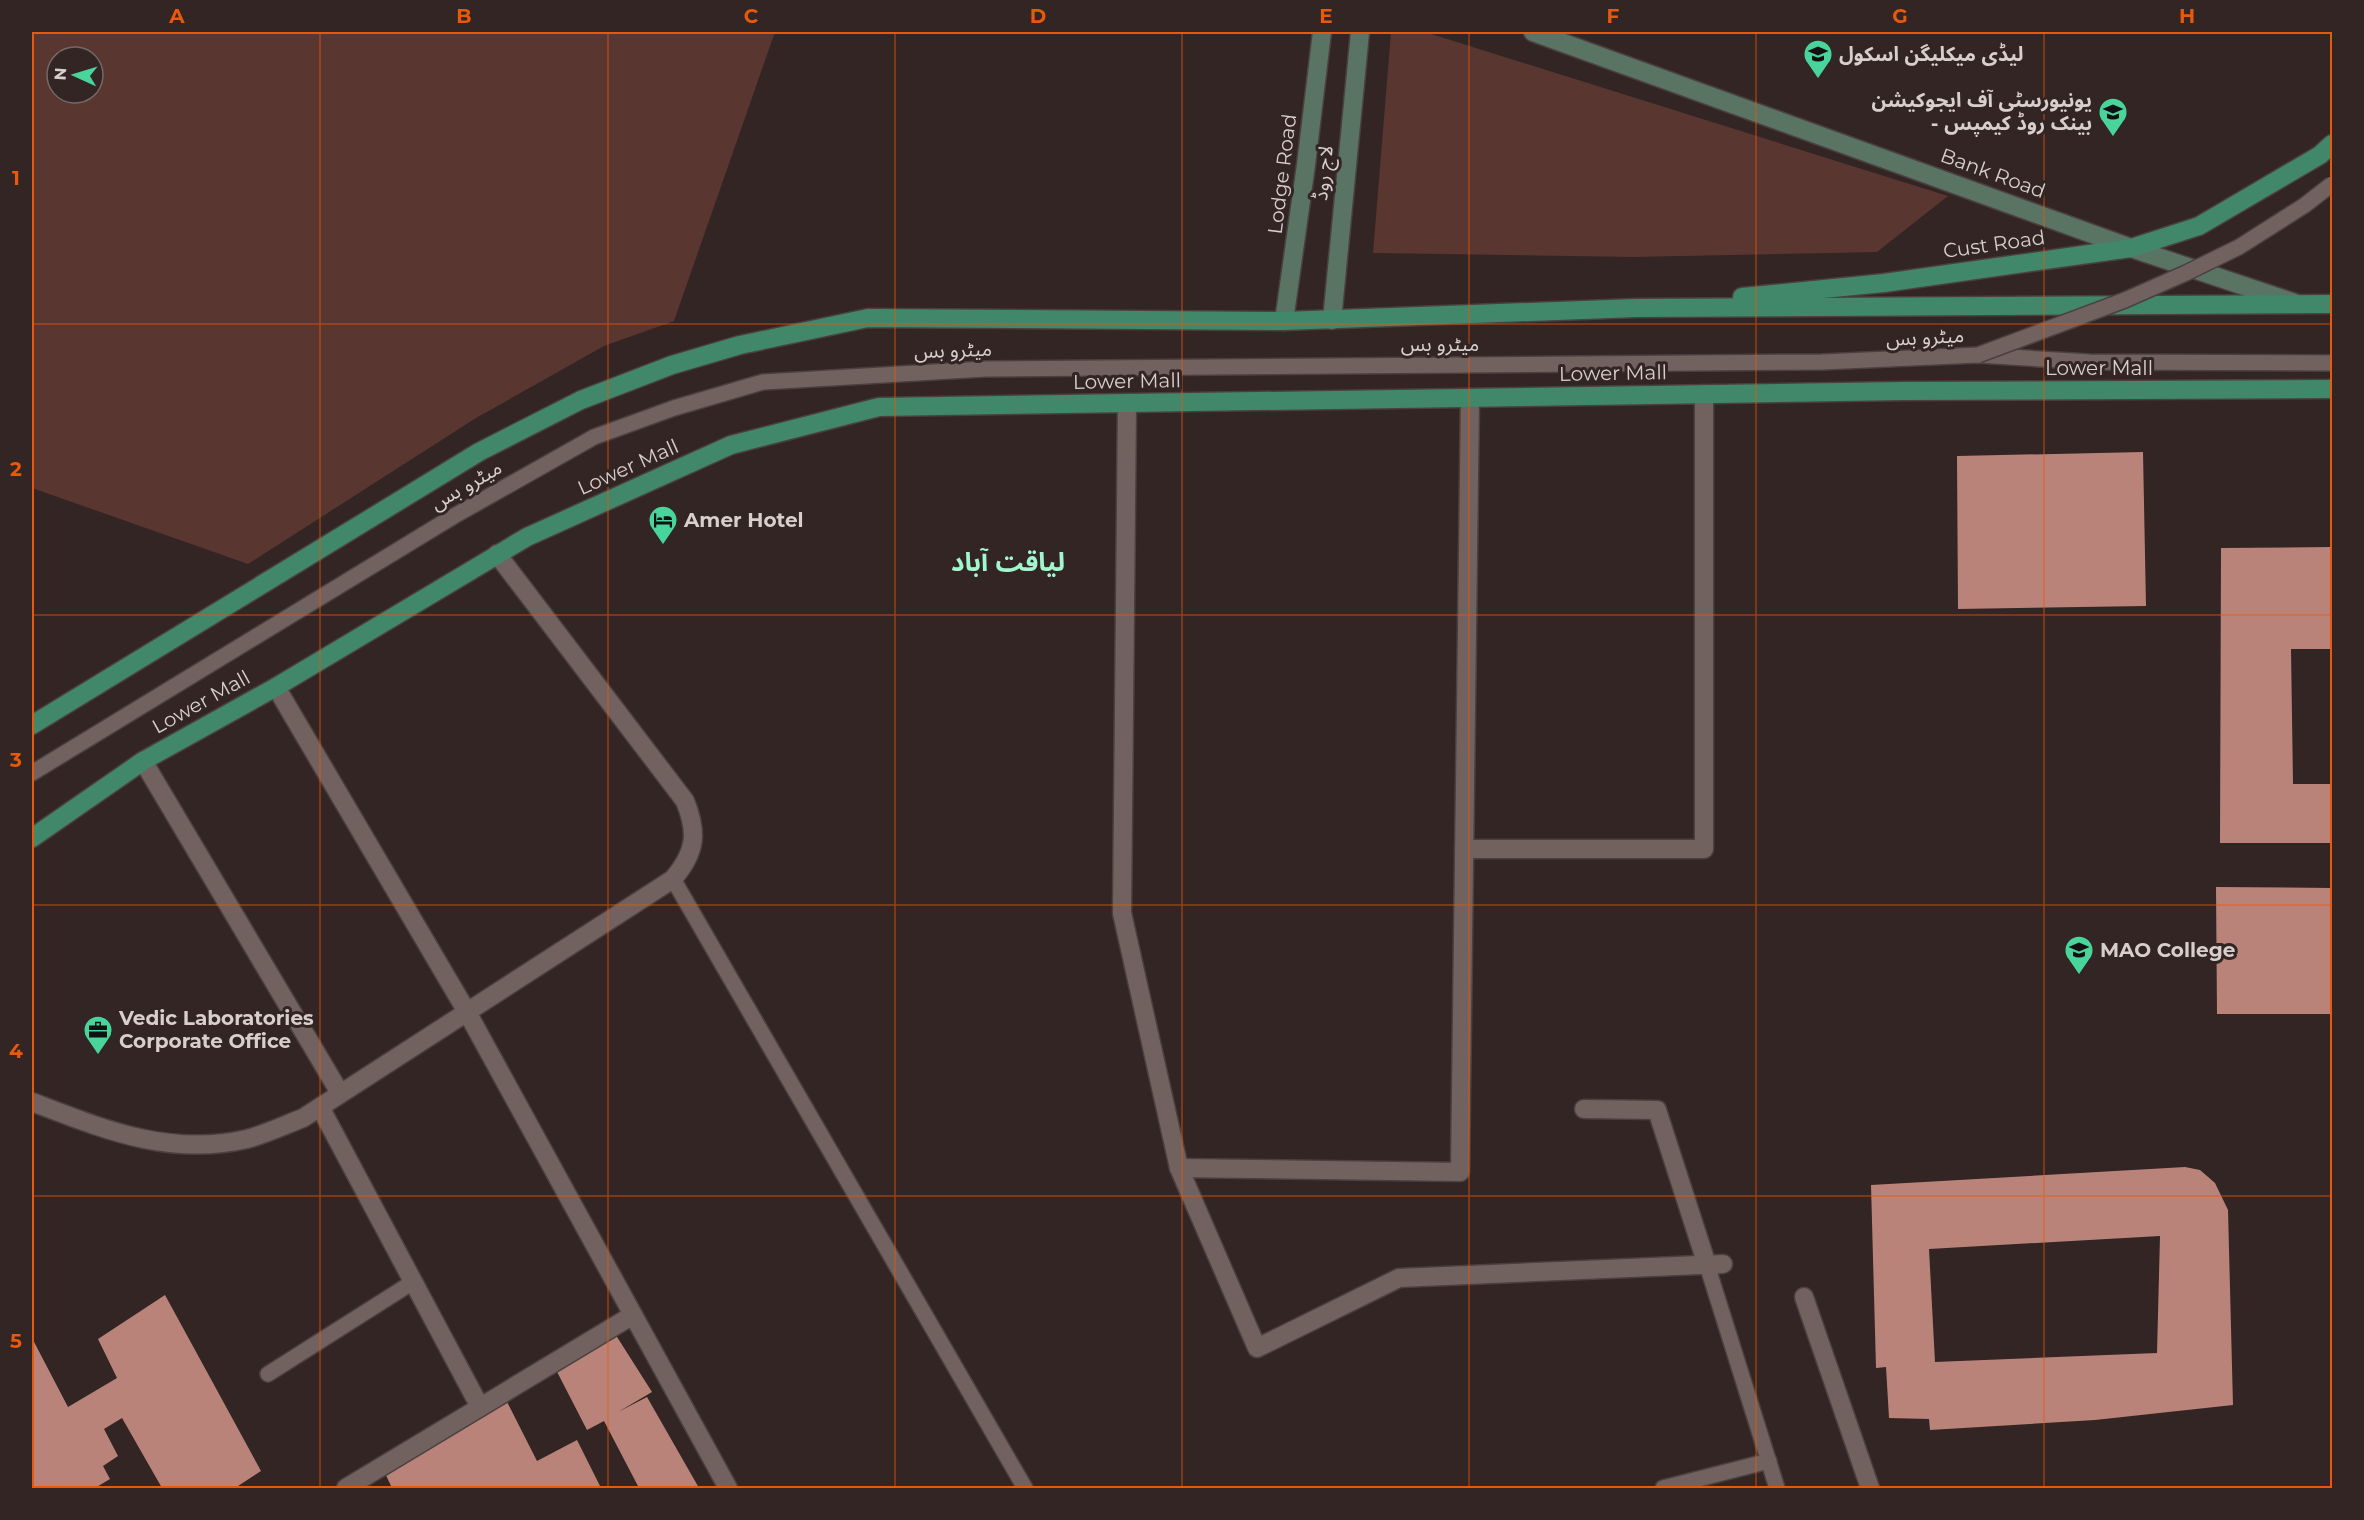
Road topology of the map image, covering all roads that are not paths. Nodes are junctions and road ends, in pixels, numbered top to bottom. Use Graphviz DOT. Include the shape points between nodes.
graph roads {
  1 [pos="1322,32"];
  2 [pos="1360,32"];
  3 [pos="1533,32"];
  4 [pos="2332,144"];
  5 [pos="2332,184"];
  6 [pos="2132,248"];
  7 [pos="2332,304"];
  8 [pos="2303,305"];
  9 [pos="1636,308"];
  10 [pos="1332,320"];
  11 [pos="1284,321"];
  12 [pos="1978,355"];
  13 [pos="2332,363"];
  14 [pos="2332,389"];
  15 [pos="1704,394"];
  16 [pos="1470,398"];
  17 [pos="1127,403"];
  18 [pos="497,555"];
  19 [pos="276,687"];
  20 [pos="32,725"];
  21 [pos="143,761"];
  22 [pos="32,773"];
  23 [pos="32,838"];
  24 [pos="1464,849"];
  25 [pos="673,879"];
  26 [pos="467,1012"];
  27 [pos="340,1093"];
  28 [pos="32,1102"];
  29 [pos="320,1107"];
  30 [pos="1584,1109"];
  31 [pos="1179,1168"];
  32 [pos="1715,1265"];
  33 [pos="413,1282"];
  34 [pos="1804,1297"];
  35 [pos="633,1315"];
  36 [pos="268,1374"];
  37 [pos="480,1407"];
  38 [pos="1768,1461"];
  39 [pos="346,1488"];
  40 [pos="728,1488"];
  41 [pos="1025,1488"];
  42 [pos="1663,1488"];
  43 [pos="1777,1488"];
  44 [pos="1870,1488"];
  1 -- 11 [label="street, Lodge Road"];
  2 -- 10 [label="street, لاج روڈ"];
  3 -- 6 [label="street, Bank Road"];
  4 -- 6 [label="main road, Cust Road" via="2320,155 2199,226"];
  5 -- 12 [label="lane, میٹرو بس, bridge" via="2239,247 2186,273 2093,313"];
  6 -- 8 [label="street, Bank Road"];
  6 -- 9 [label="main road, Cust Road" via="1884,283"];
  7 -- 8 [label="main road"];
  8 -- 9 [label="main road"];
  9 -- 10 [label="main road"];
  10 -- 11 [label="main road"];
  11 -- 20 [label="main road" via="868,318 740,345 672,365 581,400 479,452"];
  12 -- 13 [label="lane, میٹرو بس" via="2089,362"];
  12 -- 22 [label="lane, میٹرو بس" via="1822,362 985,369 763,382 674,408 594,438 454,516"];
  14 -- 15 [label="main road, Lower Mall"];
  15 -- 16 [label="main road, Lower Mall"];
  15 -- 24 [label="street" via="1704,849"];
  16 -- 17 [label="main road, Lower Mall"];
  16 -- 24 [label="street"];
  17 -- 18 [label="main road, Lower Mall" via="879,407 731,445 527,537"];
  17 -- 31 [label="street" via="1122,913"];
  18 -- 19 [label="main road, Lower Mall"];
  18 -- 25 [label="street" via="685,801 693,821 694,842 686,864"];
  19 -- 21 [label="main road, Lower Mall"];
  19 -- 26 [label="street"];
  21 -- 23 [label="main road, Lower Mall"];
  21 -- 27 [label="street"];
  24 -- 31 [label="street" via="1460,1172"];
  25 -- 26 [label="street"];
  25 -- 41 [label="lane"];
  26 -- 27 [label="street"];
  26 -- 35 [label="street"];
  27 -- 29 [label="street"];
  28 -- 29 [label="street" via="108,1131 185,1146 247,1139 303,1118"];
  29 -- 33 [label="street"];
  30 -- 32 [label="street" via="1657,1110"];
  31 -- 32 [label="street" via="1257,1348 1400,1278"];
  32 -- 38 [label="lane"];
  33 -- 36 [label="lane"];
  33 -- 37 [label="street"];
  34 -- 44 [label="street"];
  35 -- 37 [label="street"];
  35 -- 40 [label="street"];
  37 -- 39 [label="street"];
  38 -- 42 [label="lane"];
  38 -- 43 [label="lane"];
}
